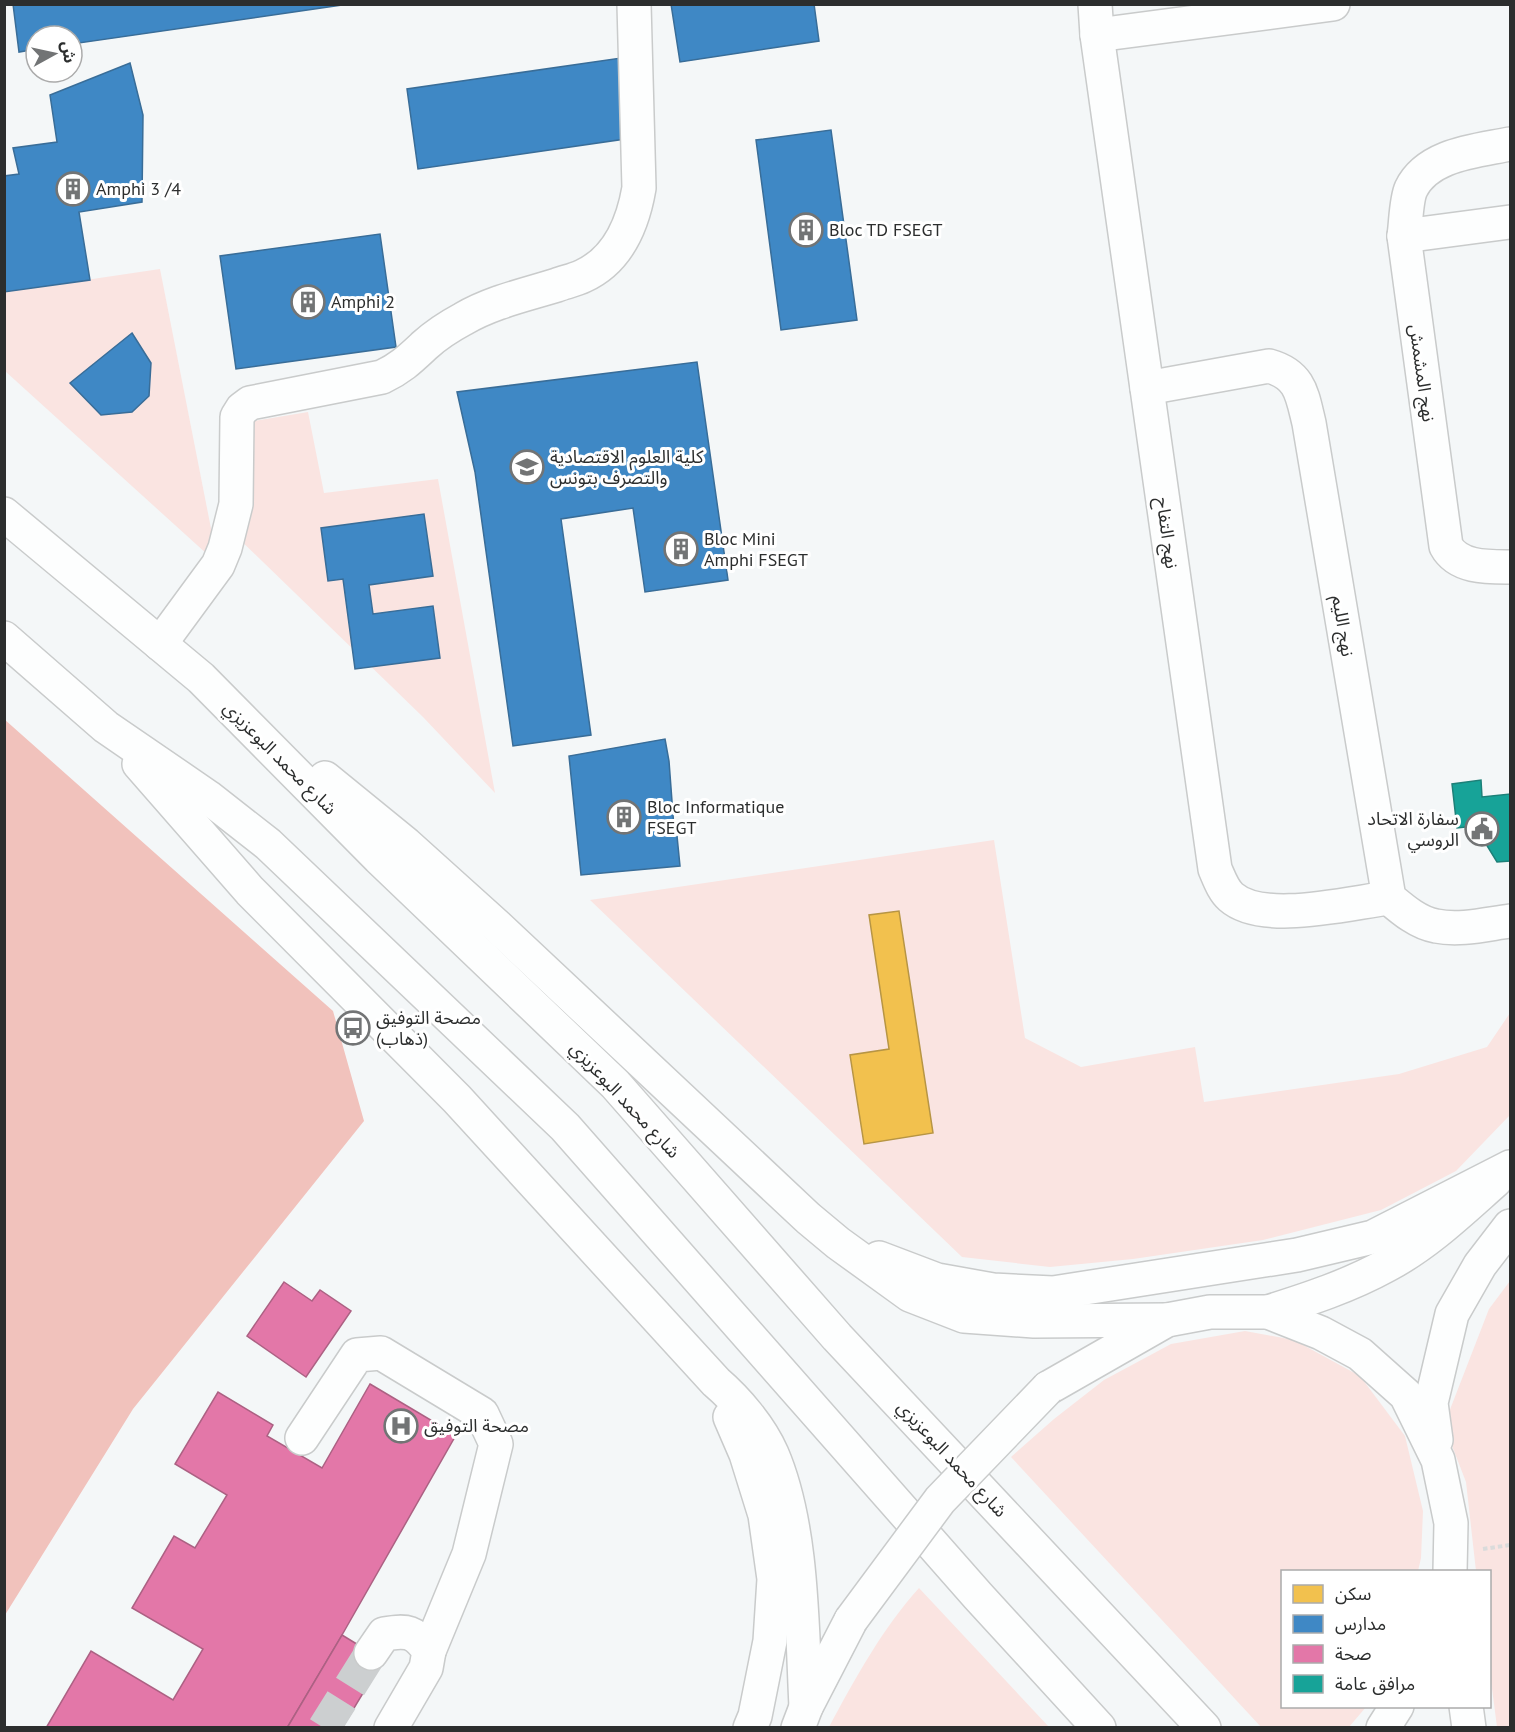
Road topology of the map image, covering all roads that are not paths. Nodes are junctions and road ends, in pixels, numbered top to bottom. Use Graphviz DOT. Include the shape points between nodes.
graph roads {
  1 [pos="634,4"];
  2 [pos="1333,4"];
  3 [pos="1170,15"];
  4 [pos="1096,20"];
  5 [pos="1510,144"];
  6 [pos="1510,222"];
  7 [pos="1404,236"];
  8 [pos="1147,388"];
  9 [pos="4,514"];
  10 [pos="1510,567"];
  11 [pos="4,638"];
  12 [pos="160,644"];
  13 [pos="201,678"];
  14 [pos="106,727"];
  15 [pos="1389,898"];
  16 [pos="1510,921"];
  17 [pos="1510,1168"];
  18 [pos="1510,1226"];
  19 [pos="838,1243"];
  20 [pos="1268,1312"];
  21 [pos="1167,1320"];
  22 [pos="716,1382"];
  23 [pos="302,1438"];
  24 [pos="1438,1460"];
  25 [pos="1450,1570"];
  26 [pos="429,1650"];
  27 [pos="371,1653"];
  28 [pos="1396,1708"];
  29 [pos="1466,1708"];
  30 [pos="802,1717"];
  31 [pos="391,1728"];
  32 [pos="750,1728"];
  33 [pos="1099,1728"];
  34 [pos="1204,1728"];
  35 [pos="1383,1728"];
  36 [pos="1469,1728"];
  1 -- 12 [label="main road" via="639,188 627,231 615,250 584,276 507,299 463,319 396,371 382,377 250,403 242,409 235,427 236,504 225,548 218,565"];
  2 -- 3 [label="main road"];
  3 -- 4 [label="main road"];
  4 -- 8 [label="main road, نهج التفاح"];
  5 -- 7 [label="main road, نهج المشمش" via="1447,158 1427,170 1411,190"];
  6 -- 7 [label="main road"];
  7 -- 10 [label="main road, نهج المشمش" via="1446,546 1458,560"];
  8 -- 15 [label="main road, نهج التفاح" via="1215,868 1221,882 1229,895 1254,909 1290,911"];
  8 -- 15 [label="main road, نهج الليم" via="1269,366 1287,373 1300,388 1310,423"];
  9 -- 12 [label="main road, شارع محمد البوعزيزي"];
  11 -- 14 [label="main road"];
  12 -- 13 [label="main road, شارع محمد البوعزيزي"];
  13 -- 19 [label="main road" via="406,844"];
  13 -- 34 [label="main road, شارع محمد البوعزيزي" via="379,858 615,1084 837,1337"];
  14 -- 22 [label="main road" via="250,891 457,1099"];
  14 -- 33 [label="main road" via="268,844 565,1127"];
  15 -- 16 [label="main road" via="1408,914 1435,926 1471,927"];
  17 -- 19 [label="main road" via="1372,1237 1297,1255 1053,1293 993,1290 937,1280"];
  17 -- 20 [label="main road" via="1434,1234 1388,1265 1340,1288"];
  18 -- 24 [label="main road" via="1480,1265 1452,1314 1431,1403"];
  19 -- 21 [label="main road" via="910,1295 964,1316 1034,1321"];
  20 -- 21 [label="main road" via="1210,1312"];
  20 -- 24 [label="main road" via="1360,1354 1406,1395"];
  21 -- 30 [label="main road, bridge" via="1048,1388 940,1500 851,1620"];
  22 -- 30 [label="main road" via="731,1395 761,1435 772,1453 783,1487 798,1569"];
  22 -- 32 [label="main road" via="746,1454 765,1515 774,1579 770,1641"];
  23 -- 26 [label="main road" via="357,1356 381,1353 482,1414 496,1444 469,1554"];
  24 -- 25 [label="main road" via="1451,1524"];
  26 -- 27 [label="main road" via="420,1638 403,1630 384,1634"];
  26 -- 31 [label="main road" via="426,1668"];
  28 -- 35 [label="main road"];
  29 -- 36 [label="main road"];
}
